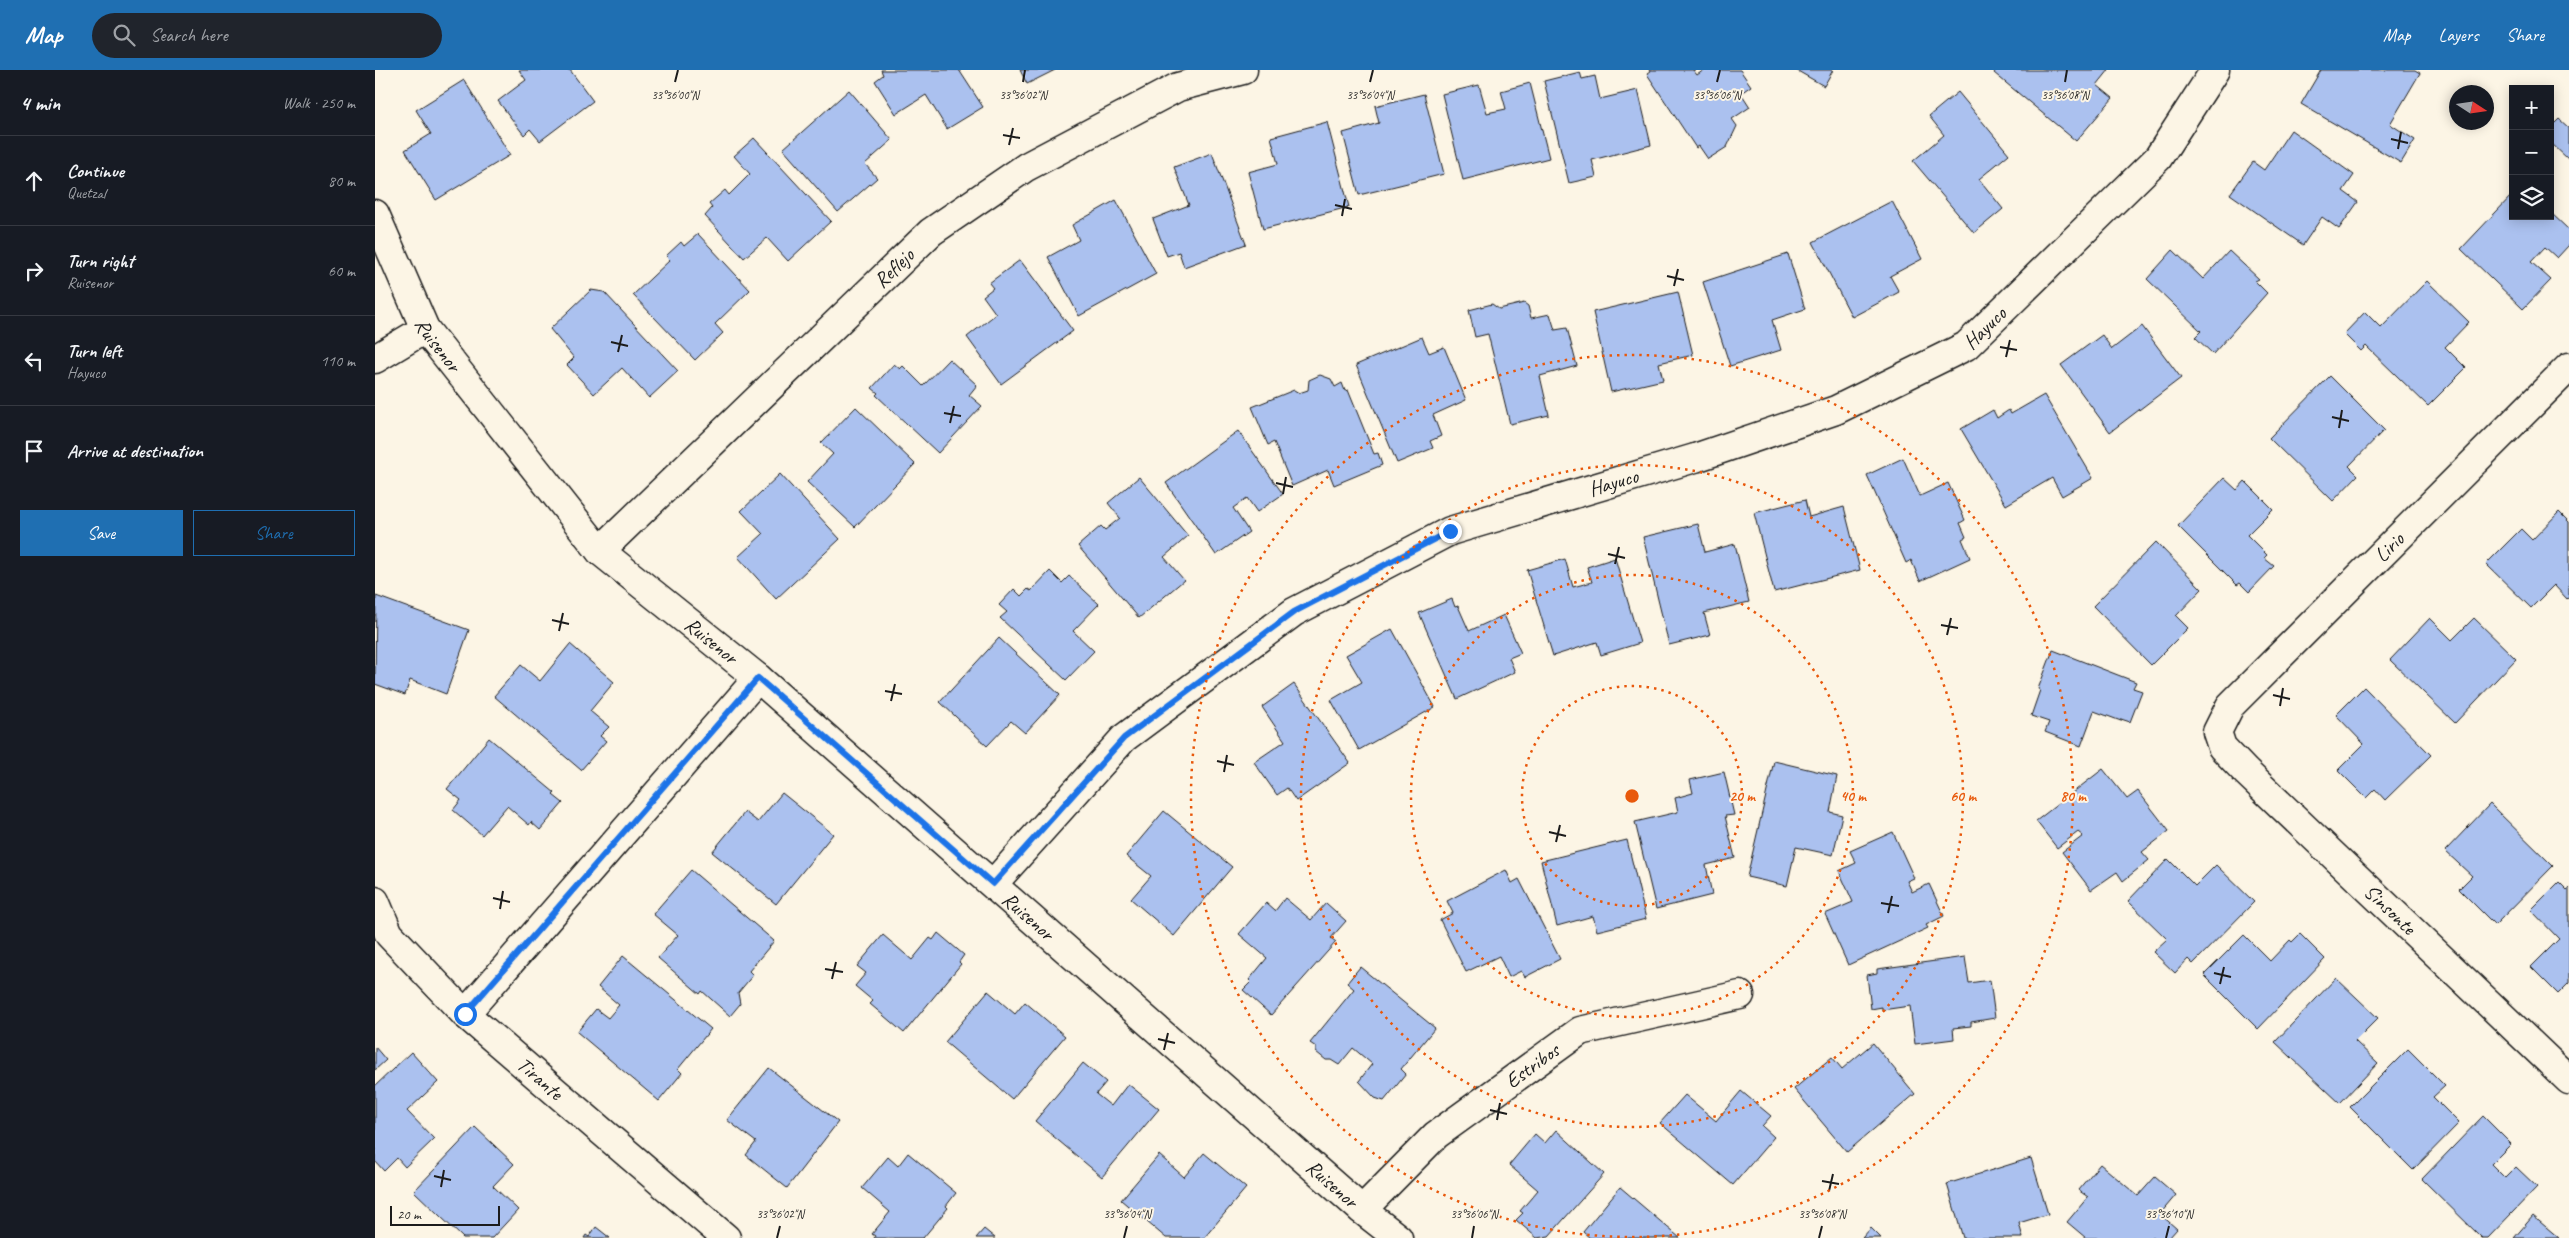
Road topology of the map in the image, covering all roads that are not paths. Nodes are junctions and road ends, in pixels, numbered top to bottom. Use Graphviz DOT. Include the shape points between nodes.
graph roads {
  1 [pos="1243,70"];
  2 [pos="2215,70"];
  3 [pos="375,214"];
  4 [pos="425,329"];
  5 [pos="375,359"];
  6 [pos="2569,367"];
  7 [pos="600,551"];
  8 [pos="758,678"];
  9 [pos="2217,732"];
  10 [pos="993,884"];
  11 [pos="375,902"];
  12 [pos="1741,996"];
  13 [pos="465,1014"];
  14 [pos="2569,1080"];
  15 [pos="1362,1210"];
  16 [pos="726,1238"];
  17 [pos="1398,1238"];
  1 -- 7 [label="street, Reflejo" via="1178,87 1026,167 931,232"];
  2 -- 10 [label="street, Hayuco" via="2158,158 1966,346 1836,410 1695,458 1450,531 1294,612 1124,738"];
  3 -- 4 [label="street, Ruisenor"];
  4 -- 5 [label="street"];
  4 -- 7 [label="street, Ruisenor"];
  6 -- 9 [label="street, Lirio" via="2230,706"];
  7 -- 8 [label="street, Ruisenor"];
  8 -- 10 [label="street, Ruisenor"];
  8 -- 13 [label="street"];
  9 -- 14 [label="street, Sinsonte" via="2222,747 2246,772"];
  10 -- 15 [label="street, Ruisenor"];
  11 -- 13 [label="street, Tirante" via="389,934"];
  12 -- 15 [label="street, Estribos" via="1580,1031 1436,1135"];
  13 -- 16 [label="street, Tirante"];
  15 -- 17 [label="street, Ruisenor"];
}
